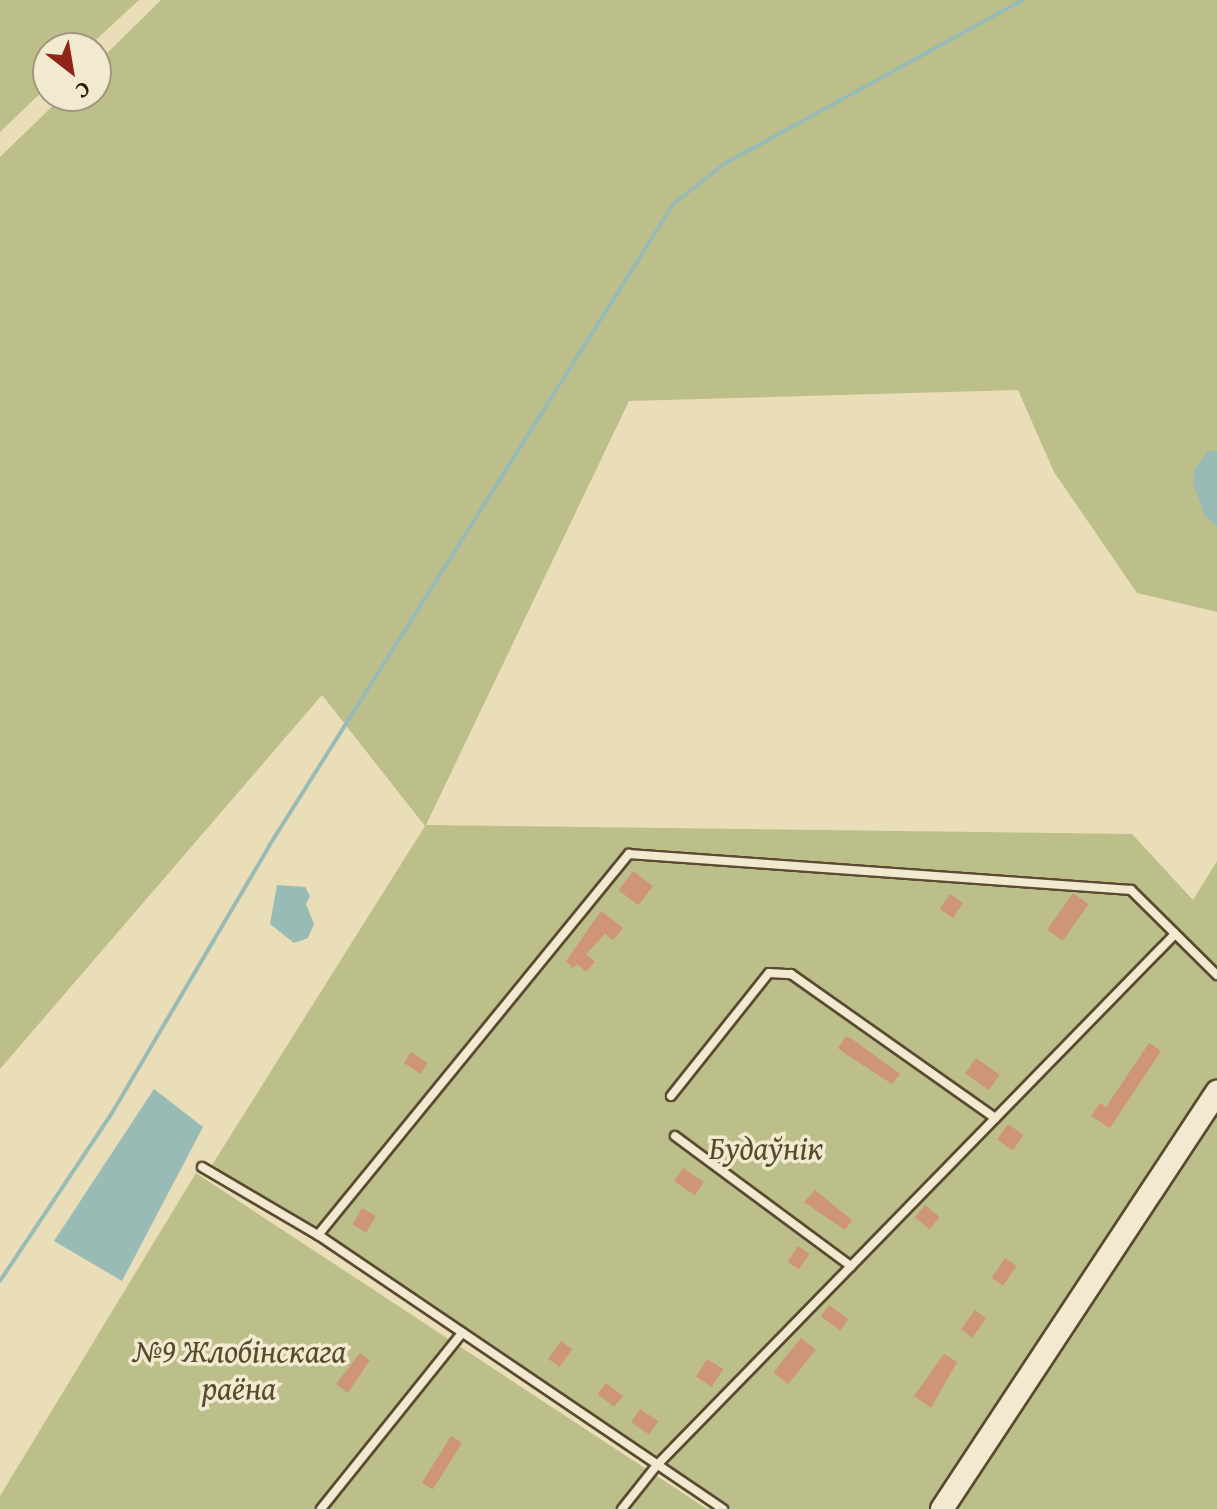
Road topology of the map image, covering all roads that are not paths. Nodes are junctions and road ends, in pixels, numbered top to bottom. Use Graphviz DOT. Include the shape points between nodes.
graph roads {
  1 [pos="1175,934"];
  2 [pos="1217,975"];
  3 [pos="1217,1092"];
  4 [pos="671,1096"];
  5 [pos="995,1118"];
  6 [pos="675,1136"];
  7 [pos="202,1167"];
  8 [pos="318,1235"];
  9 [pos="851,1266"];
  10 [pos="462,1333"];
  11 [pos="657,1465"];
  12 [pos="321,1509"];
  13 [pos="622,1509"];
  14 [pos="723,1509"];
  15 [pos="942,1509"];
  1 -- 2 [label="lane"];
  1 -- 5 [label="lane"];
  1 -- 8 [label="lane" via="1131,890 629,854"];
  3 -- 15 [label="street"];
  4 -- 5 [label="lane" via="769,973 791,974"];
  5 -- 9 [label="lane"];
  6 -- 9 [label="lane"];
  7 -- 8 [label="lane"];
  8 -- 10 [label="lane"];
  9 -- 11 [label="lane"];
  10 -- 11 [label="lane"];
  10 -- 12 [label="lane"];
  11 -- 13 [label="lane"];
  11 -- 14 [label="lane"];
}
